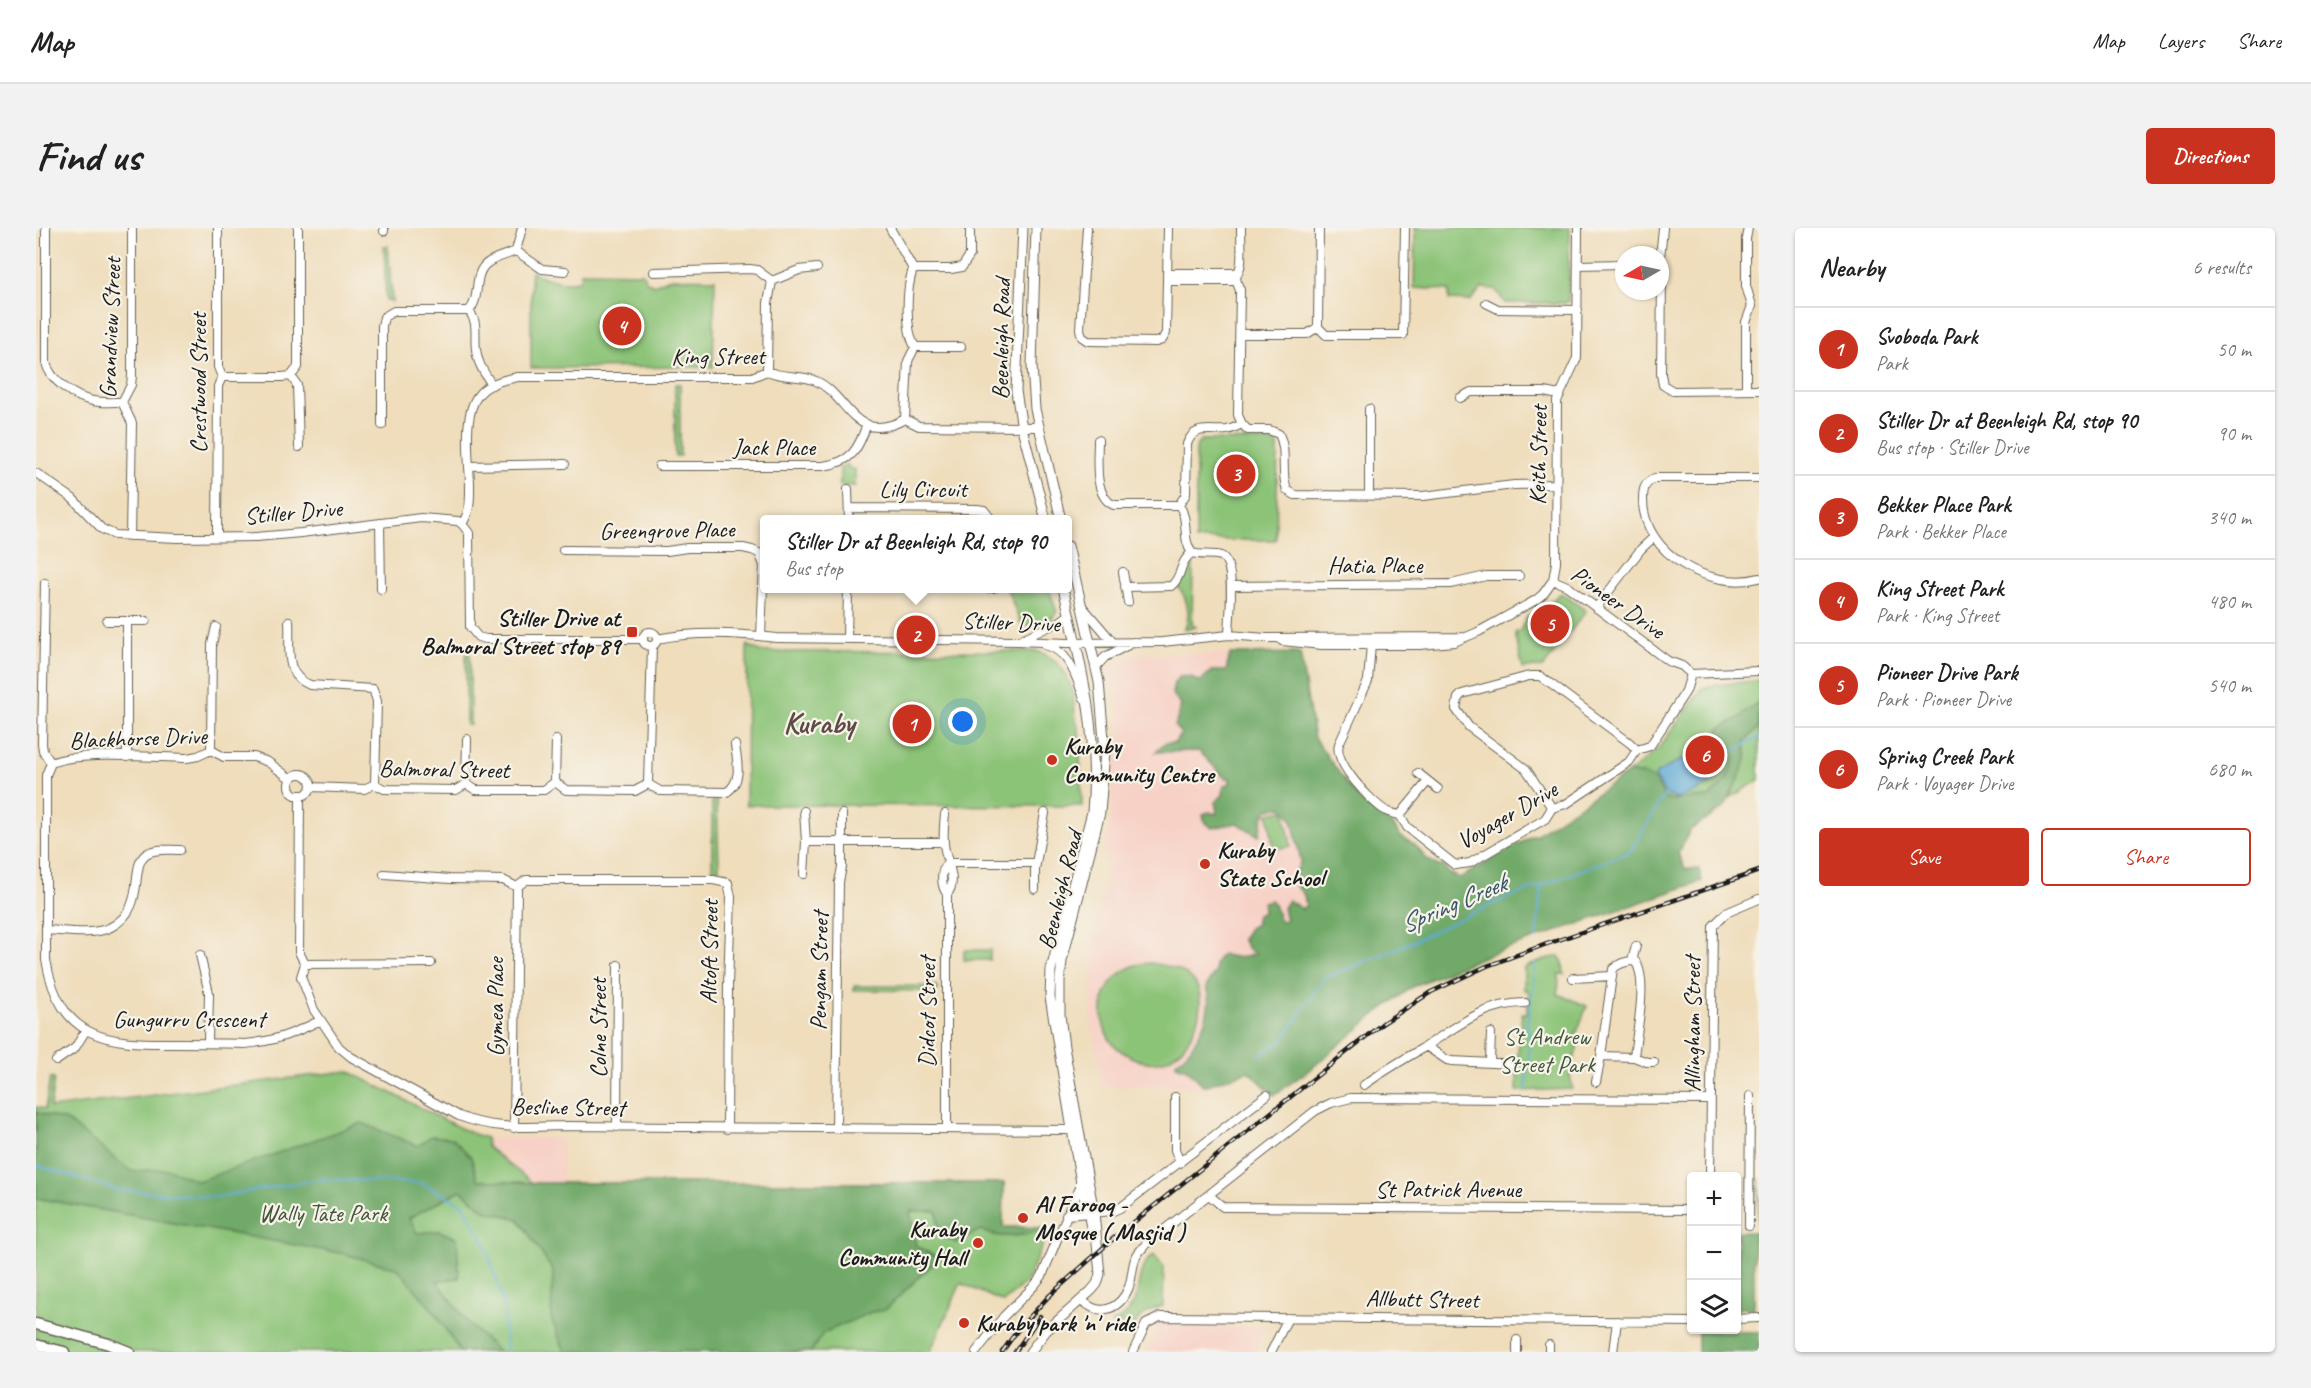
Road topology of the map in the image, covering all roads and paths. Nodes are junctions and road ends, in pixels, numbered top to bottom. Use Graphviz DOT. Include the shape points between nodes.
graph roads {
  1 [pos="46,228"];
  2 [pos="132,228"];
  3 [pos="218,228"];
  4 [pos="298,228"];
  5 [pos="522,228"];
  6 [pos="890,228"];
  7 [pos="1023,228"];
  8 [pos="1036,228"];
  9 [pos="1087,228"];
  10 [pos="1168,228"];
  11 [pos="1241,228"];
  12 [pos="1319,228"];
  13 [pos="1405,228"];
  14 [pos="1578,228"];
  15 [pos="1663,228"];
  16 [pos="1748,228"];
  17 [pos="970,231"];
  18 [pos="1661,246"];
  19 [pos="516,251"];
  20 [pos="1615,264"];
  21 [pos="1578,265"];
  22 [pos="817,268"];
  23 [pos="913,269"];
  24 [pos="566,271"];
  25 [pos="654,272"];
  26 [pos="1168,277"];
  27 [pos="1236,277"];
  28 [pos="772,281"];
  29 [pos="1662,300"];
  30 [pos="1486,303"];
  31 [pos="1755,306"];
  32 [pos="1578,310"];
  33 [pos="469,311"];
  34 [pos="1318,327"];
  35 [pos="1240,334"];
  36 [pos="915,347"];
  37 [pos="961,347"];
  38 [pos="767,371"];
  39 [pos="291,376"];
  40 [pos="222,377"];
  41 [pos="492,385"];
  42 [pos="1746,390"];
  43 [pos="1759,390"];
  44 [pos="1558,395"];
  45 [pos="1460,398"];
  46 [pos="122,402"];
  47 [pos="1370,409"];
  48 [pos="905,419"];
  49 [pos="867,424"];
  50 [pos="1242,424"];
  51 [pos="382,425"];
  52 [pos="1038,427"];
  53 [pos="1022,428"];
  54 [pos="1098,440"];
  55 [pos="298,447"];
  56 [pos="566,464"];
  57 [pos="470,466"];
  58 [pos="659,466"];
  59 [pos="36,473"];
  60 [pos="1759,478"];
  61 [pos="1556,484"];
  62 [pos="848,489"];
  63 [pos="1369,495"];
  64 [pos="1179,505"];
  65 [pos="849,508"];
  66 [pos="849,515"];
  67 [pos="988,515"];
  68 [pos="1045,515"];
  69 [pos="1060,515"];
  70 [pos="380,523"];
  71 [pos="462,524"];
  72 [pos="130,536"];
  73 [pos="217,537"];
  74 [pos="1654,537"];
  75 [pos="563,550"];
  76 [pos="1192,553"];
  77 [pos="760,556"];
  78 [pos="1072,563"];
  79 [pos="1123,572"];
  80 [pos="1519,576"];
  81 [pos="1759,578"];
  82 [pos="1553,580"];
  83 [pos="45,583"];
  84 [pos="1231,586"];
  85 [pos="1125,587"];
  86 [pos="381,589"];
  87 [pos="763,593"];
  88 [pos="848,593"];
  89 [pos="1064,593"];
  90 [pos="1128,602"];
  91 [pos="1082,606"];
  92 [pos="1596,608"];
  93 [pos="1070,615"];
  94 [pos="107,621"];
  95 [pos="127,621"];
  96 [pos="146,621"];
  97 [pos="289,621"];
  98 [pos="216,627"];
  99 [pos="1229,635"];
  100 [pos="761,636"];
  101 [pos="1466,637"];
  102 [pos="847,638"];
  103 [pos="1266,638"];
  104 [pos="643,639"];
  105 [pos="1018,641"];
  106 [pos="1028,641"];
  107 [pos="1112,641"];
  108 [pos="1135,641"];
  109 [pos="1091,642"];
  110 [pos="654,643"];
  111 [pos="1077,643"];
  112 [pos="1371,644"];
  113 [pos="1096,667"];
  114 [pos="1759,671"];
  115 [pos="1691,674"];
  116 [pos="1091,719"];
  117 [pos="467,739"];
  118 [pos="556,740"];
  119 [pos="735,745"];
  120 [pos="211,750"];
  121 [pos="1637,750"];
  122 [pos="127,757"];
  123 [pos="51,763"];
  124 [pos="1418,773"];
  125 [pos="291,779"];
  126 [pos="1428,781"];
  127 [pos="555,782"];
  128 [pos="375,784"];
  129 [pos="466,784"];
  130 [pos="648,784"];
  131 [pos="311,787"];
  132 [pos="1438,789"];
  133 [pos="300,795"];
  134 [pos="1552,808"];
  135 [pos="804,811"];
  136 [pos="1045,813"];
  137 [pos="842,814"];
  138 [pos="945,814"];
  139 [pos="1400,815"];
  140 [pos="806,842"];
  141 [pos="843,842"];
  142 [pos="944,842"];
  143 [pos="180,850"];
  144 [pos="947,862"];
  145 [pos="1036,863"];
  146 [pos="384,874"];
  147 [pos="804,874"];
  148 [pos="517,887"];
  149 [pos="1035,889"];
  150 [pos="1759,900"];
  151 [pos="47,930"];
  152 [pos="1636,946"];
  153 [pos="200,956"];
  154 [pos="1632,961"];
  155 [pos="431,963"];
  156 [pos="305,964"];
  157 [pos="618,965"];
  158 [pos="1612,976"];
  159 [pos="1573,978"];
  160 [pos="1525,1003"];
  161 [pos="320,1021"];
  162 [pos="86,1030"];
  163 [pos="1491,1033"];
  164 [pos="208,1042"];
  165 [pos="1426,1046"];
  166 [pos="1601,1056"];
  167 [pos="1634,1057"];
  168 [pos="56,1061"];
  169 [pos="1490,1062"];
  170 [pos="1654,1062"];
  171 [pos="1512,1064"];
  172 [pos="1596,1082"];
  173 [pos="1364,1084"];
  174 [pos="1266,1095"];
  175 [pos="1750,1096"];
  176 [pos="1175,1097"];
  177 [pos="1711,1100"];
  178 [pos="1755,1115"];
  179 [pos="616,1127"];
  180 [pos="514,1128"];
  181 [pos="1076,1128"];
  182 [pos="727,1129"];
  183 [pos="836,1129"];
  184 [pos="947,1129"];
  185 [pos="1180,1163"];
  186 [pos="1710,1172"];
  187 [pos="1080,1177"];
  188 [pos="1209,1195"];
  189 [pos="1085,1202"];
  190 [pos="1687,1210"];
  191 [pos="1068,1211"];
  192 [pos="1091,1213"];
  193 [pos="1749,1226"];
  194 [pos="1082,1300"];
  195 [pos="1288,1318"];
  196 [pos="1759,1318"];
  197 [pos="1741,1319"];
  198 [pos="1617,1321"];
  199 [pos="1687,1322"];
  200 [pos="36,1324"];
  201 [pos="1516,1340"];
  202 [pos="36,1345"];
  203 [pos="64,1352"];
  204 [pos="129,1352"];
  205 [pos="976,1352"];
  206 [pos="1030,1352"];
  207 [pos="1133,1352"];
  208 [pos="1271,1352"];
  209 [pos="1517,1352"];
  210 [pos="1613,1352"];
  1 -- 46 [label="street" via="48,372 83,398"];
  2 -- 46 [label="street, Grandview Street" via="132,376"];
  3 -- 40 [label="street, Crestwood Street" via="218,367"];
  4 -- 39 [label="street" via="298,367"];
  5 -- 19 [label="street"];
  6 -- 23 [label="street"];
  7 -- 53 [label="main road, Beenleigh Road" via="1016,370"];
  8 -- 52 [label="main road, Beenleigh Road" via="1032,366"];
  9 -- 26 [label="street" via="1080,329 1088,341 1162,339 1166,333"];
  10 -- 26 [label="street"];
  11 -- 27 [label="street" via="1241,266"];
  12 -- 34 [label="street"];
  13 -- 34 [label="street" via="1403,335 1326,335"];
  14 -- 21 [label="street, Keith Street"];
  15 -- 18 [label="street"];
  16 -- 31 [label="street" via="1746,293"];
  17 -- 23 [label="street" via="970,255 962,267"];
  19 -- 24 [label="street" via="542,269"];
  19 -- 33 [label="street" via="485,265"];
  20 -- 21 [label="street"];
  21 -- 32 [label="street, Keith Street"];
  22 -- 28 [label="street" via="799,270"];
  23 -- 36 [label="street" via="909,282 909,336"];
  25 -- 28 [label="street" via="750,269"];
  26 -- 27 [label="street"];
  27 -- 35 [label="street" via="1240,290"];
  28 -- 38 [label="street"];
  29 -- 42 [label="street" via="1663,385 1672,391"];
  30 -- 32 [label="street" via="1498,309"];
  31 -- 42 [label="street" via="1746,322"];
  32 -- 44 [label="street, Keith Street" via="1577,358"];
  33 -- 41 [label="street" via="476,327 479,362"];
  33 -- 51 [label="street" via="390,312 384,317"];
  34 -- 35 [label="street" via="1307,334"];
  35 -- 50 [label="street" via="1238,415"];
  36 -- 37 [label="street"];
  36 -- 48 [label="street" via="908,361"];
  38 -- 41 [label="street, King Street" via="752,377 518,377"];
  38 -- 49 [label="street, King Street" via="819,382 860,422"];
  39 -- 40 [label="street"];
  39 -- 55 [label="street" via="297,385"];
  40 -- 73 [label="street, Crestwood Street" via="218,386"];
  41 -- 57 [label="street" via="481,391 473,403 469,419"];
  42 -- 43 [label="street"];
  44 -- 45 [label="street" via="1471,392"];
  44 -- 61 [label="street, Keith Street"];
  46 -- 72 [label="street, Grandview Street" via="132,423"];
  47 -- 63 [label="street"];
  48 -- 49 [label="street" via="886,426"];
  48 -- 53 [label="street" via="919,426"];
  49 -- 58 [label="street, Jack Place" via="856,450 838,464"];
  50 -- 63 [label="street" via="1248,430 1279,434 1284,443 1284,482 1294,495"];
  50 -- 64 [label="street" via="1225,430 1200,430 1189,438 1186,494"];
  52 -- 53 [label="street"];
  52 -- 69 [label="main road, Beenleigh Road"];
  53 -- 68 [label="main road, Beenleigh Road"];
  54 -- 64 [label="street" via="1099,475 1108,503"];
  56 -- 57 [label="street"];
  57 -- 71 [label="street" via="470,506"];
  59 -- 72 [label="street, Stiller Drive" via="72,498 106,532"];
  60 -- 74 [label="street" via="1649,480 1643,488 1643,512"];
  61 -- 63 [label="street" via="1431,495"];
  61 -- 82 [label="street, Keith Street"];
  62 -- 65 [label="street, Lily Circuit"];
  64 -- 76 [label="street" via="1185,515 1186,540"];
  65 -- 66 [label="street, Lily Circuit"];
  65 -- 67 [label="street, Lily Circuit" via="977,509"];
  70 -- 71 [label="street, Stiller Drive" via="421,518"];
  70 -- 73 [label="street, Stiller Drive" via="284,535"];
  70 -- 86 [label="street"];
  71 -- 104 [label="street" via="469,533 470,636"];
  72 -- 73 [label="street, Stiller Drive"];
  74 -- 81 [label="street" via="1685,565 1708,576 1729,580"];
  74 -- 92 [label="street"];
  75 -- 77 [label="street, Greengrove Place" via="752,550"];
  76 -- 84 [label="street" via="1224,558"];
  76 -- 85 [label="street" via="1171,586"];
  78 -- 91 [label="main road, Beenleigh Road"];
  79 -- 85 [label="street"];
  80 -- 84 [label="street, Hatia Place" via="1486,576 1452,584"];
  82 -- 92 [label="street, Pioneer Drive"];
  82 -- 101 [label="street, Pioneer Drive" via="1536,600"];
  83 -- 123 [label="street" via="42,744"];
  84 -- 99 [label="street"];
  85 -- 90 [label="street"];
  87 -- 100 [label="street, Greengrove Place"];
  88 -- 102 [label="street"];
  89 -- 93 [label="main road, Beenleigh Road"];
  91 -- 107 [label="street"];
  91 -- 109 [label="main road, Beenleigh Road"];
  92 -- 115 [label="street, Pioneer Drive"];
  93 -- 105 [label="street"];
  93 -- 111 [label="main road, Beenleigh Road"];
  94 -- 95 [label="street"];
  95 -- 96 [label="street"];
  95 -- 122 [label="street"];
  97 -- 128 [label="street" via="290,666 301,681 373,689"];
  98 -- 120 [label="street" via="212,644"];
  99 -- 103 [label="street, Pioneer Drive"];
  99 -- 108 [label="street, Pioneer Drive"];
  100 -- 102 [label="street, Stiller Drive"];
  100 -- 110 [label="street, Stiller Drive" via="693,634"];
  101 -- 103 [label="street, Pioneer Drive"];
  101 -- 112 [label="street, Pioneer Drive" via="1443,645"];
  102 -- 105 [label="street, Stiller Drive"];
  103 -- 112 [label="street, Pioneer Drive" via="1298,644"];
  104 -- 110 [label="street" via="645,645"];
  104 -- 110 [label="street" via="645,633 651,632 656,635"];
  105 -- 106 [label="street, Stiller Drive"];
  106 -- 111 [label="street, Stiller Drive"];
  106 -- 116 [label="street" via="1063,654 1076,676"];
  107 -- 108 [label="street, Pioneer Drive"];
  107 -- 109 [label="street, Pioneer Drive"];
  108 -- 113 [label="street" via="1105,657"];
  109 -- 111 [label="street, Pioneer Drive"];
  109 -- 113 [label="main road, Beenleigh Road"];
  110 -- 130 [label="street"];
  111 -- 116 [label="main road, Beenleigh Road"];
  112 -- 139 [label="street, Voyager Drive" via="1368,681 1338,754 1343,766 1372,800"];
  113 -- 181 [label="main road, Beenleigh Road" via="1105,751 1100,813 1060,980 1061,1026"];
  114 -- 115 [label="street"];
  115 -- 121 [label="street, Voyager Drive" via="1686,691 1665,726 1650,746"];
  116 -- 181 [label="main road, Beenleigh Road" via="1092,812 1049,985"];
  117 -- 129 [label="street"];
  118 -- 127 [label="street"];
  119 -- 130 [label="street" via="737,780 727,792 660,791"];
  120 -- 122 [label="street, Blackhorse Drive" via="187,758"];
  120 -- 125 [label="street, Blackhorse Drive" via="224,757 268,762"];
  121 -- 134 [label="street, Voyager Drive" via="1629,762 1566,804"];
  121 -- 134 [label="street" via="1540,676 1462,694 1456,709 1469,728 1526,770"];
  122 -- 123 [label="street, Blackhorse Drive" via="80,757"];
  123 -- 151 [label="street, Gungurru Crescent" via="46,775"];
  124 -- 126 [label="street"];
  125 -- 131 [label="street" via="304,774"];
  125 -- 133 [label="street" via="290,789"];
  126 -- 132 [label="street"];
  126 -- 139 [label="street"];
  127 -- 129 [label="street, Balmoral Street" via="544,790 476,790"];
  127 -- 130 [label="street" via="566,790 635,791"];
  128 -- 129 [label="street, Balmoral Street" via="384,789 456,790"];
  128 -- 131 [label="street, Balmoral Street" via="364,789"];
  131 -- 133 [label="street"];
  133 -- 156 [label="street, Besline Street" via="299,952"];
  134 -- 139 [label="street, Voyager Drive" via="1545,819 1460,866 1407,827"];
  135 -- 140 [label="street"];
  136 -- 145 [label="street"];
  137 -- 141 [label="street, Pengam Street"];
  138 -- 142 [label="street, Didcot Street"];
  140 -- 141 [label="street"];
  140 -- 147 [label="street"];
  141 -- 142 [label="street"];
  141 -- 183 [label="street, Pengam Street" via="839,882"];
  142 -- 144 [label="street, Didcot Street"];
  143 -- 151 [label="street" via="155,850 142,857 132,907 110,928"];
  144 -- 145 [label="street"];
  144 -- 184 [label="street, Didcot Street" via="943,870 943,889 947,894"];
  145 -- 149 [label="street"];
  146 -- 148 [label="street" via="503,880"];
  148 -- 180 [label="street, Gymea Place"];
  148 -- 182 [label="street, Altoft Street" via="526,880 728,883 731,897"];
  150 -- 177 [label="street, Allingham Street" via="1726,913 1713,926"];
  151 -- 162 [label="street, Gungurru Crescent" via="50,982 59,1003"];
  152 -- 154 [label="street"];
  153 -- 164 [label="street" via="209,993"];
  154 -- 158 [label="street" via="1618,964"];
  154 -- 167 [label="street" via="1639,966 1640,976"];
  155 -- 156 [label="street"];
  156 -- 161 [label="street, Besline Street" via="301,977"];
  157 -- 179 [label="street, Colne Street"];
  158 -- 159 [label="street"];
  158 -- 166 [label="street"];
  160 -- 165 [label="street" via="1510,1003 1474,1014"];
  161 -- 164 [label="street, Gungurru Crescent" via="263,1042"];
  161 -- 180 [label="street, Besline Street" via="351,1057 472,1122"];
  162 -- 164 [label="street, Gungurru Crescent" via="118,1042"];
  162 -- 168 [label="street" via="75,1048"];
  163 -- 169 [label="street"];
  165 -- 169 [label="street" via="1447,1060"];
  165 -- 173 [label="street"];
  166 -- 167 [label="street"];
  166 -- 172 [label="street"];
  167 -- 170 [label="street"];
  169 -- 171 [label="street"];
  174 -- 185 [label="street"];
  175 -- 178 [label="street"];
  176 -- 185 [label="street" via="1175,1150"];
  177 -- 186 [label="street, Allingham Street"];
  177 -- 188 [label="street" via="1352,1098 1315,1111"];
  178 -- 193 [label="street"];
  179 -- 180 [label="street, Besline Street"];
  179 -- 182 [label="street, Besline Street"];
  181 -- 184 [label="street, Besline Street"];
  181 -- 187 [label="main road, Beenleigh Road"];
  181 -- 192 [label="main road, Beenleigh Road"];
  182 -- 183 [label="street, Besline Street"];
  183 -- 184 [label="street, Besline Street"];
  185 -- 192 [label="street" via="1119,1208"];
  187 -- 189 [label="main road, Beenleigh Road"];
  187 -- 191 [label="street" via="1080,1188"];
  188 -- 190 [label="street, St Patrick Avenue" via="1222,1207"];
  188 -- 194 [label="street" via="1139,1252 1129,1285 1117,1306 1098,1310"];
  189 -- 191 [label="street"];
  189 -- 192 [label="main road, Beenleigh Road"];
  191 -- 192 [label="street"];
  191 -- 205 [label="street" via="1042,1276"];
  192 -- 194 [label="main road, Beenleigh Road" via="1100,1274 1097,1284"];
  194 -- 206 [label="main road, Beenleigh Road" via="1046,1330"];
  195 -- 198 [label="street, Allbutt Street"];
  195 -- 207 [label="street, Allbutt Street" via="1153,1318"];
  195 -- 208 [label="street"];
  196 -- 197 [label="street"];
  198 -- 199 [label="street, Allbutt Street"];
  198 -- 210 [label="street"];
  200 -- 204 [label="highway"];
  201 -- 209 [label="street"];
  202 -- 203 [label="highway"];
}
